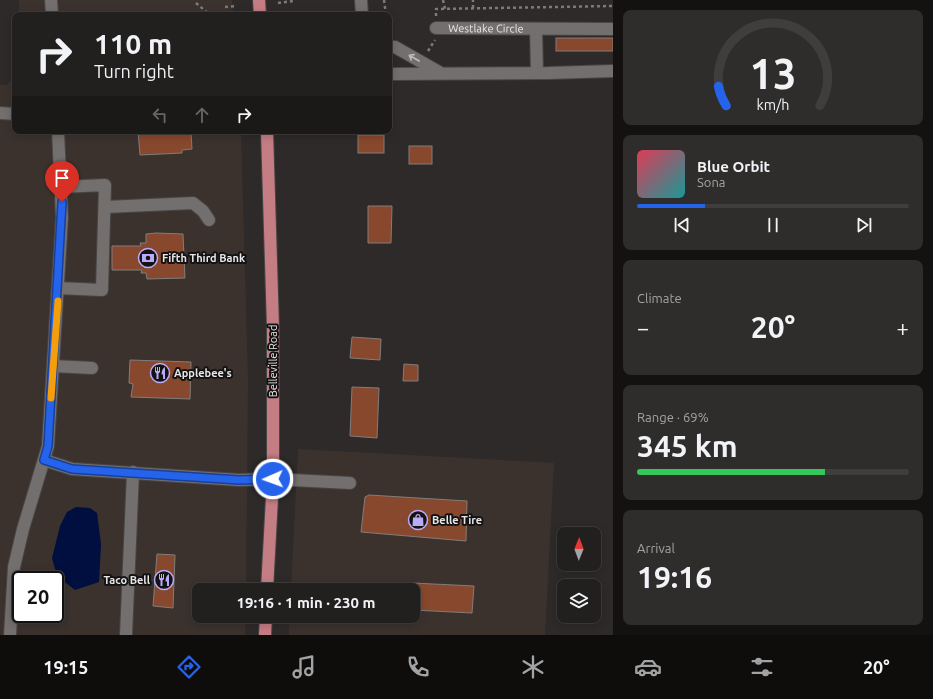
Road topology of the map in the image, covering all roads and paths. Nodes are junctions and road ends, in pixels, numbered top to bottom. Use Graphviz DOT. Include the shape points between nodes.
graph roads {
  1 [pos="51,0"];
  2 [pos="259,0"];
  3 [pos="361,0"];
  4 [pos="384,0"];
  5 [pos="443,0"];
  6 [pos="473,0"];
  7 [pos="293,1"];
  8 [pos="196,3"];
  9 [pos="278,3"];
  10 [pos="236,6"];
  11 [pos="225,7"];
  12 [pos="445,8"];
  13 [pos="473,8"];
  14 [pos="52,12"];
  15 [pos="206,12"];
  16 [pos="260,12"];
  17 [pos="362,12"];
  18 [pos="386,12"];
  19 [pos="436,28"];
  20 [pos="536,29"];
  21 [pos="613,29"];
  22 [pos="392,46"];
  23 [pos="613,71"];
  24 [pos="439,72"];
  25 [pos="537,73"];
  26 [pos="392,74"];
  27 [pos="0,113"];
  28 [pos="12,114"];
  29 [pos="58,134"];
  30 [pos="267,134"];
  31 [pos="61,187"];
  32 [pos="106,207"];
  33 [pos="209,220"];
  34 [pos="58,288"];
  35 [pos="53,366"];
  36 [pos="92,368"];
  37 [pos="44,460"];
  38 [pos="133,472"];
  39 [pos="273,479"];
  40 [pos="350,483"];
  41 [pos="267,583"];
  42 [pos="266,623"];
  43 [pos="10,635"];
  44 [pos="126,635"];
  45 [pos="265,635"];
  1 -- 14 [label="street"];
  2 -- 16 [label="main road"];
  3 -- 17 [label="street"];
  4 -- 18 [label="path"];
  5 -- 12 [label="path"];
  6 -- 13 [label="path"];
  7 -- 9 [label="path"];
  8 -- 15 [label="path"];
  10 -- 11 [label="path"];
  19 -- 20 [label="street, Westlake Circle"];
  20 -- 21 [label="street, Westlake Circle"];
  20 -- 25 [label="street, Westlake Circle"];
  24 -- 22 [label="street, one-way"];
  23 -- 25 [label="street"];
  24 -- 25 [label="street"];
  24 -- 26 [label="street"];
  27 -- 28 [label="street"];
  29 -- 31 [label="street"];
  30 -- 39 [label="main road, Belleville Road" via="273,328"];
  31 -- 32 [label="street" via="105,185"];
  31 -- 34 [label="street"];
  32 -- 33 [label="street" via="192,203 203,211"];
  32 -- 34 [label="street" via="102,290"];
  34 -- 35 [label="street"];
  35 -- 36 [label="street"];
  35 -- 37 [label="street" via="48,446"];
  37 -- 38 [label="street" via="72,469"];
  37 -- 43 [label="street" via="14,567"];
  38 -- 39 [label="street" via="239,480"];
  38 -- 44 [label="street"];
  39 -- 40 [label="street"];
  39 -- 41 [label="main road, Belleville Road"];
  42 -- 45 [label="main road"];
}
